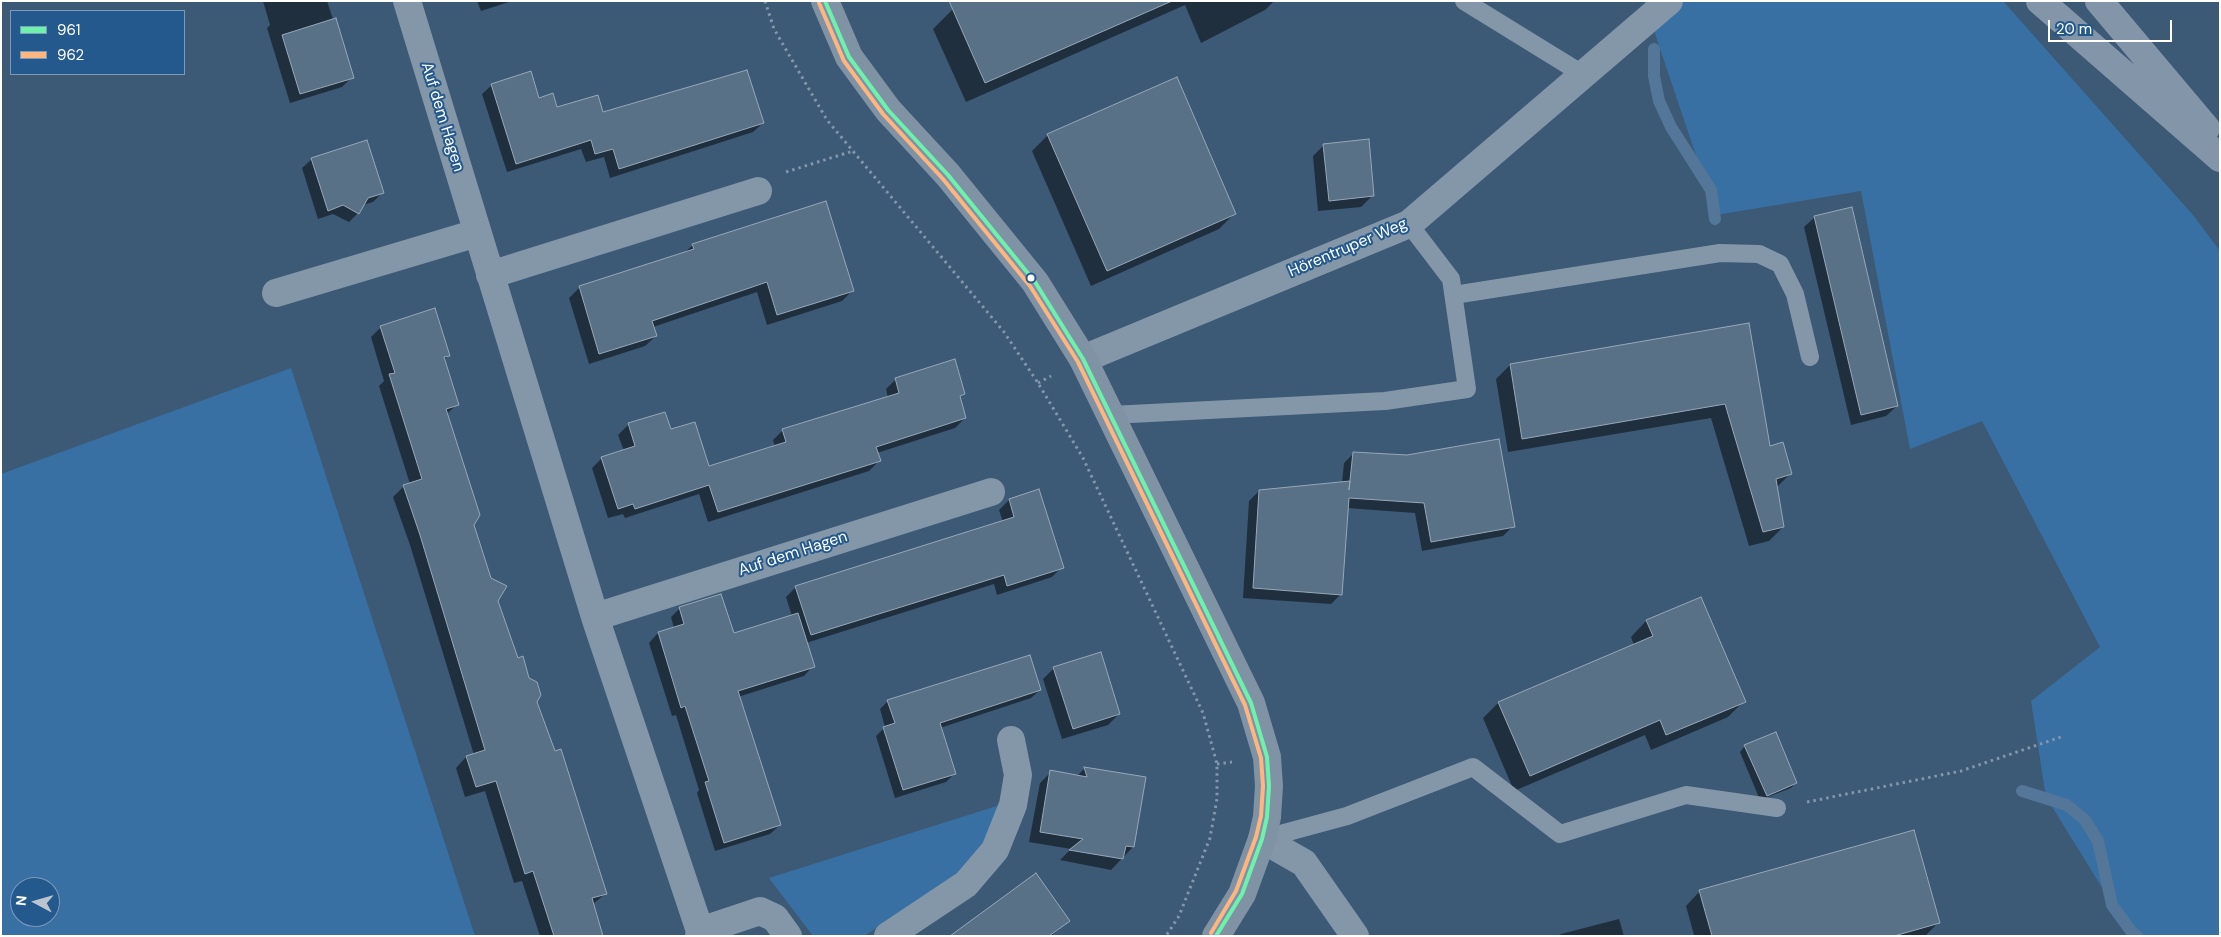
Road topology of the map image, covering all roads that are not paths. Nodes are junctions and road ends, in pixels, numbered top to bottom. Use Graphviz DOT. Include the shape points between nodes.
graph roads {
  1 [pos="407,1"];
  2 [pos="825,1"];
  3 [pos="1464,1"];
  4 [pos="1669,1"];
  5 [pos="2040,1"];
  6 [pos="2099,1"];
  7 [pos="1584,75"];
  8 [pos="2220,144"];
  9 [pos="2220,158"];
  10 [pos="758,191"];
  11 [pos="1409,224"];
  12 [pos="477,233"];
  13 [pos="490,276"];
  14 [pos="276,293"];
  15 [pos="1454,296"];
  16 [pos="1810,357"];
  17 [pos="1083,359"];
  18 [pos="1111,415"];
  19 [pos="991,492"];
  20 [pos="595,617"];
  21 [pos="1011,740"];
  22 [pos="1777,808"];
  23 [pos="1262,839"];
  24 [pos="700,933"];
  25 [pos="788,936"];
  26 [pos="888,936"];
  27 [pos="1216,936"];
  28 [pos="1355,936"];
  1 -- 12 [label="street, Auf dem Hagen"];
  2 -- 17 [label="main road" via="854,64 888,110 948,175 1035,282"];
  3 -- 7 [label="lane"];
  4 -- 7 [label="street, Hörentruper Weg"];
  5 -- 9 [label="highway"];
  6 -- 8 [label="highway"];
  7 -- 11 [label="street, Hörentruper Weg"];
  10 -- 13 [label="street"];
  11 -- 15 [label="lane" via="1451,278"];
  11 -- 17 [label="street, Hörentruper Weg"];
  12 -- 13 [label="street, Auf dem Hagen"];
  12 -- 14 [label="street"];
  13 -- 20 [label="street, Auf dem Hagen"];
  15 -- 16 [label="lane" via="1720,253 1759,254 1780,264 1795,294"];
  15 -- 18 [label="lane" via="1467,389 1385,401"];
  17 -- 18 [label="main road"];
  18 -- 23 [label="main road" via="1251,703 1267,757 1269,786"];
  19 -- 20 [label="street, Auf dem Hagen"];
  20 -- 24 [label="street, Auf dem Hagen"];
  21 -- 26 [label="street" via="1018,775 1016,790 995,850 966,884"];
  22 -- 23 [label="lane" via="1686,795 1560,834 1473,767 1347,816"];
  23 -- 27 [label="main road" via="1242,894"];
  23 -- 28 [label="street" via="1304,863"];
  24 -- 25 [label="street, Auf dem Hagen" via="760,910 775,918"];
}
